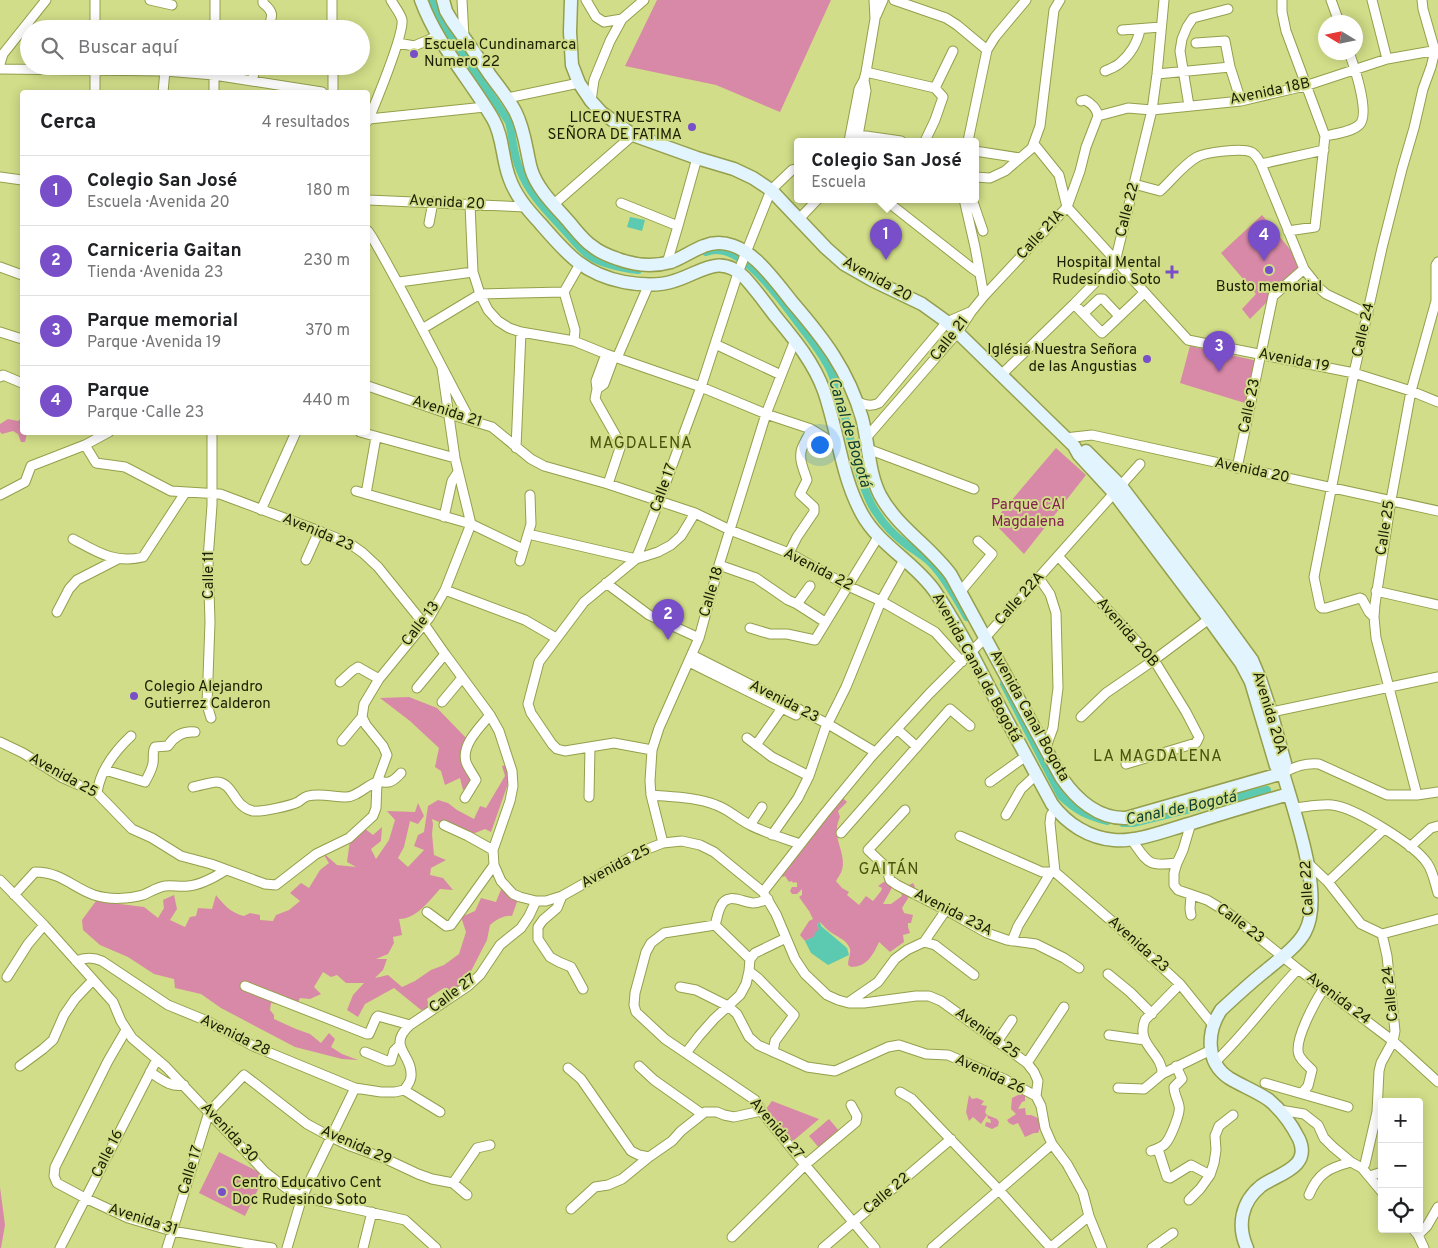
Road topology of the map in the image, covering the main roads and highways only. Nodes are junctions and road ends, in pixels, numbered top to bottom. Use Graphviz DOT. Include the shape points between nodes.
graph roads {
  1 [pos="421,0"];
  2 [pos="443,0"];
  3 [pos="571,0"];
  4 [pos="579,0"];
  5 [pos="589,98"];
  6 [pos="947,322"];
  7 [pos="984,639"];
  8 [pos="1283,773"];
  9 [pos="1289,794"];
  10 [pos="1246,1248"];
  1 -- 9 [label="main road, Avenida Canal de Bogotá" via="438,36 497,127 508,177 517,195 565,251 596,272 630,283 674,281 718,265 727,266 738,271 752,286 795,340 819,378 856,503 864,519 878,537 934,590 1036,775 1056,809 1070,822 1091,834 1114,840 1132,839"];
  2 -- 7 [label="main road, Avenida Canal de Bogotá" via="464,38 507,98 522,127 533,174 540,187 593,248 618,260 658,264 712,243 728,244 768,273 824,341 845,375 856,401 873,478 886,505 946,567"];
  3 -- 5 [label="main road, Avenida 20" via="572,65 578,83"];
  4 -- 5 [label="main road" via="580,62"];
  5 -- 6 [label="main road, Avenida 20" via="601,112 633,135 754,178 771,190 844,264 922,304"];
  6 -- 8 [label="main road, Avenida 20A" via="1070,442 1079,455 1118,489 1213,616 1266,713 1276,766"];
  7 -- 8 [label="main road, Avenida Canal Bogota" via="1066,783 1082,801 1098,812 1117,818 1135,816"];
  8 -- 9 [label="main road, Calle 22"];
  9 -- 10 [label="main road, Calle 22" via="1309,864 1310,922 1304,934 1282,956 1221,1010 1210,1036 1213,1056 1222,1073 1258,1092 1280,1110 1299,1139 1302,1151 1291,1170 1261,1186 1249,1200 1240,1228"];
}
